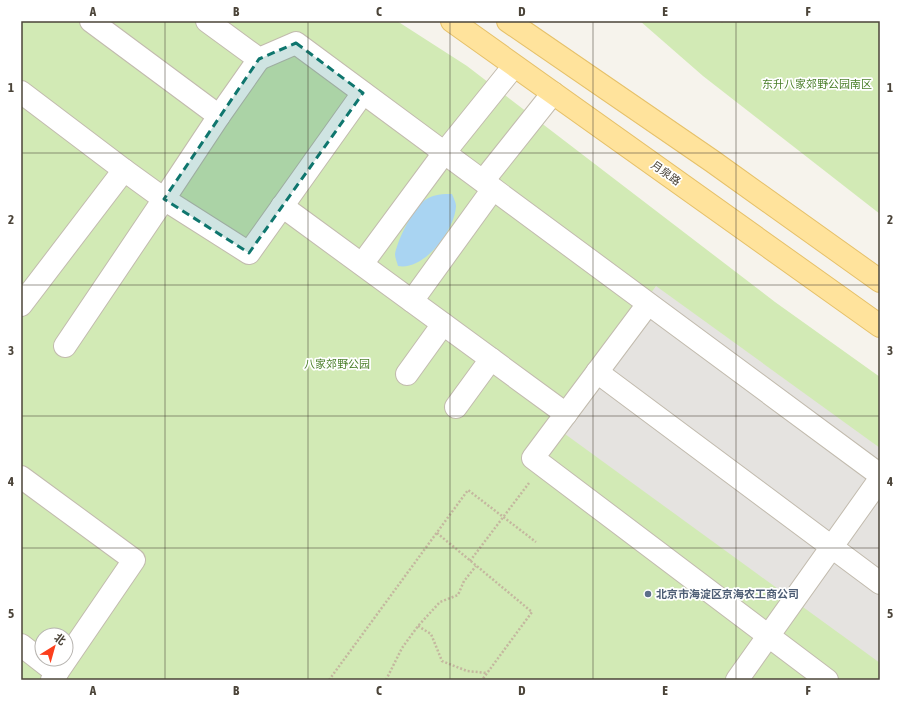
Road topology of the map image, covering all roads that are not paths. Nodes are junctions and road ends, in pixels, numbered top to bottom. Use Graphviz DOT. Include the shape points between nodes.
graph roads {
  1 [pos="91,21"];
  2 [pos="207,21"];
  3 [pos="452,21"];
  4 [pos="508,21"];
  5 [pos="259,59"];
  6 [pos="514,66"];
  7 [pos="21,92"];
  8 [pos="363,93"];
  9 [pos="553,93"];
  10 [pos="219,116"];
  11 [pos="444,153"];
  12 [pos="124,170"];
  13 [pos="488,185"];
  14 [pos="164,198"];
  15 [pos="282,206"];
  16 [pos="362,264"];
  17 [pos="880,281"];
  18 [pos="412,301"];
  19 [pos="648,304"];
  20 [pos="21,305"];
  21 [pos="443,324"];
  22 [pos="880,326"];
  23 [pos="65,346"];
  24 [pos="492,359"];
  25 [pos="597,372"];
  26 [pos="407,374"];
  27 [pos="456,407"];
  28 [pos="566,414"];
  29 [pos="880,475"];
  30 [pos="21,477"];
  31 [pos="880,479"];
  32 [pos="832,548"];
  33 [pos="880,583"];
  34 [pos="770,636"];
  35 [pos="21,645"];
  36 [pos="55,677"];
  37 [pos="737,680"];
  38 [pos="827,680"];
  1 -- 10 [label="street"];
  2 -- 5 [label="street"];
  3 -- 6 [label="main road, 月泉路"];
  4 -- 17 [label="main road"];
  5 -- 8 [label="street" via="296,43"];
  5 -- 10 [label="street"];
  6 -- 9 [label="main road, 月泉路"];
  6 -- 11 [label="street"];
  7 -- 12 [label="street"];
  8 -- 11 [label="street"];
  8 -- 15 [label="street"];
  9 -- 13 [label="street"];
  9 -- 22 [label="main road, 月泉路"];
  10 -- 14 [label="street"];
  11 -- 13 [label="street"];
  11 -- 16 [label="street"];
  12 -- 14 [label="street"];
  12 -- 20 [label="street"];
  13 -- 18 [label="street"];
  13 -- 19 [label="street"];
  14 -- 15 [label="street" via="249,253"];
  14 -- 23 [label="street"];
  15 -- 16 [label="street"];
  16 -- 18 [label="street"];
  18 -- 21 [label="street"];
  19 -- 25 [label="street"];
  19 -- 29 [label="street"];
  21 -- 24 [label="street"];
  21 -- 26 [label="street"];
  24 -- 27 [label="street"];
  24 -- 28 [label="street"];
  25 -- 28 [label="street"];
  25 -- 32 [label="street"];
  28 -- 34 [label="street" via="533,458"];
  30 -- 36 [label="street" via="134,560"];
  31 -- 32 [label="street"];
  32 -- 33 [label="street"];
  32 -- 34 [label="street"];
  34 -- 37 [label="street"];
  34 -- 38 [label="street"];
  35 -- 36 [label="street"];
}
